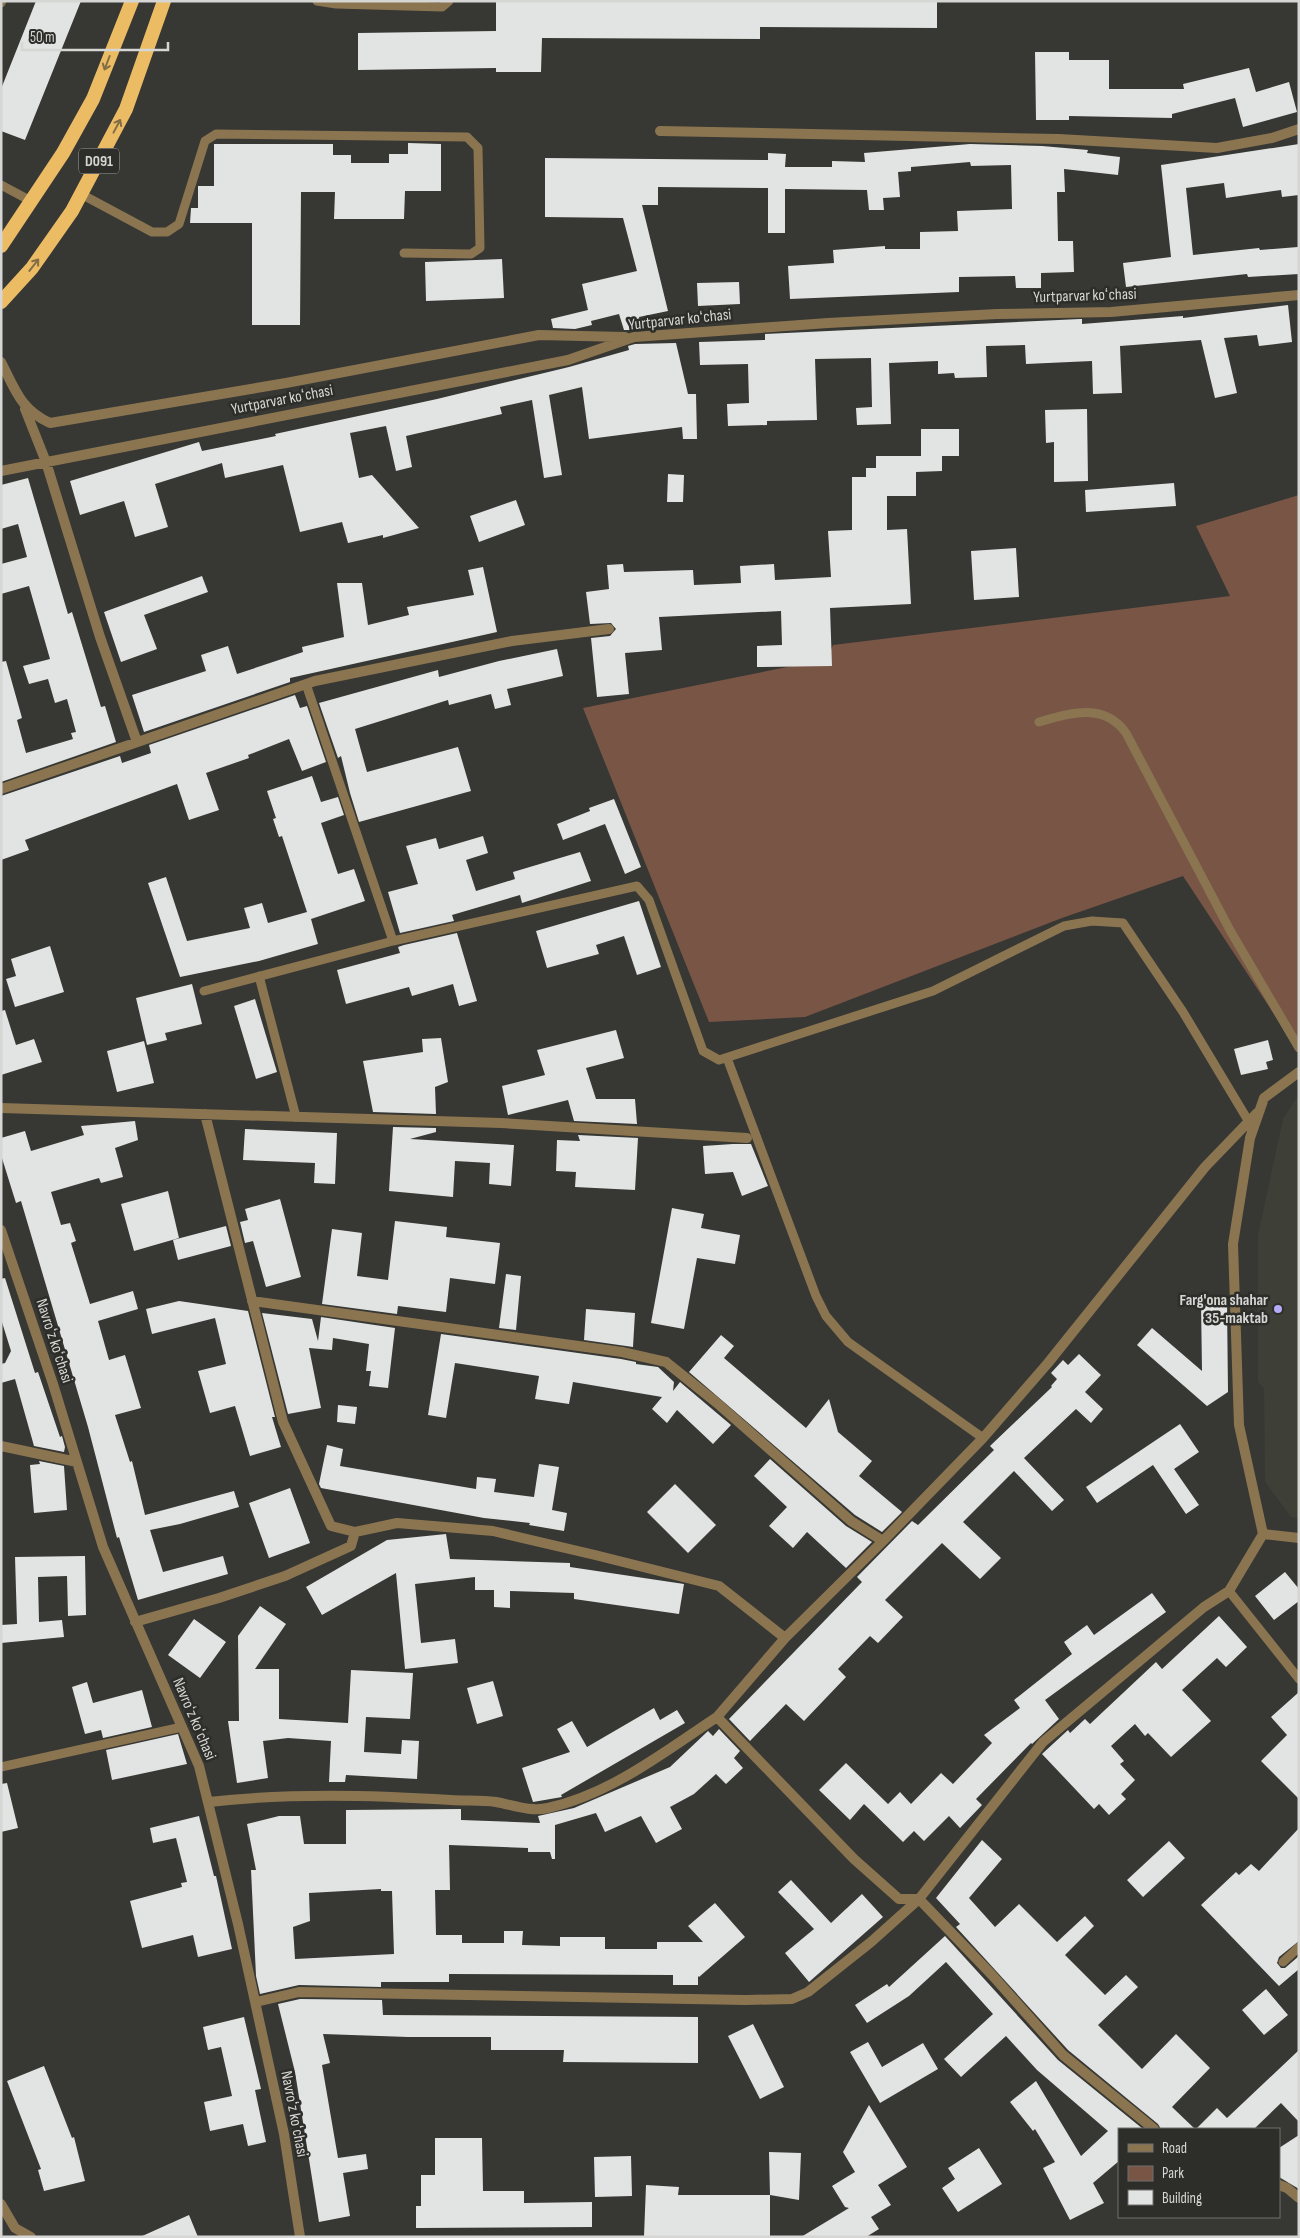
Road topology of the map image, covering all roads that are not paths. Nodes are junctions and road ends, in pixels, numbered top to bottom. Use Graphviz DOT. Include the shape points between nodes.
graph roads {
  1 [pos="132,1"];
  2 [pos="164,1"];
  3 [pos="317,1"];
  4 [pos="449,1"];
  5 [pos="1299,130"];
  6 [pos="660,131"];
  7 [pos="1,185"];
  8 [pos="81,194"];
  9 [pos="31,201"];
  10 [pos="1,246"];
  11 [pos="404,253"];
  12 [pos="1299,295"];
  13 [pos="1,302"];
  14 [pos="634,337"];
  15 [pos="1,362"];
  16 [pos="24,405"];
  17 [pos="46,462"];
  18 [pos="1,471"];
  19 [pos="609,629"];
  20 [pos="306,684"];
  21 [pos="1039,722"];
  22 [pos="137,742"];
  23 [pos="1,789"];
  24 [pos="393,940"];
  25 [pos="258,976"];
  26 [pos="204,991"];
  27 [pos="1299,1048"];
  28 [pos="727,1058"];
  29 [pos="1299,1072"];
  30 [pos="1,1108"];
  31 [pos="1260,1110"];
  32 [pos="205,1114"];
  33 [pos="296,1117"];
  34 [pos="1249,1122"];
  35 [pos="747,1138"];
  36 [pos="1,1230"];
  37 [pos="252,1300"];
  38 [pos="984,1438"];
  39 [pos="1,1446"];
  40 [pos="77,1462"];
  41 [pos="355,1532"];
  42 [pos="1263,1534"];
  43 [pos="1299,1538"];
  44 [pos="883,1541"];
  45 [pos="1228,1591"];
  46 [pos="135,1622"];
  47 [pos="785,1638"];
  48 [pos="1299,1679"];
  49 [pos="717,1717"];
  50 [pos="182,1727"];
  51 [pos="1,1767"];
  52 [pos="209,1802"];
  53 [pos="919,1899"];
  54 [pos="1299,1947"];
  55 [pos="1283,1962"];
  56 [pos="256,2002"];
  57 [pos="1153,2128"];
  58 [pos="1280,2186"];
  59 [pos="1299,2198"];
  60 [pos="1,2204"];
  61 [pos="31,2237"];
  62 [pos="300,2237"];
  1 -- 9 [label="highway, D091, one-way" via="93,99"];
  8 -- 2 [label="highway, D091, one-way" via="126,110"];
  3 -- 4 [label="lane" via="442,7"];
  5 -- 6 [label="street" via="1217,148 1059,139"];
  7 -- 9 [label="lane"];
  8 -- 11 [label="lane" via="152,232 167,232 179,224 205,141 216,134 467,137 478,148 480,248 471,254"];
  13 -- 8 [label="highway, D091, one-way" via="32,268"];
  9 -- 10 [label="highway, D091"];
  12 -- 14 [label="street, Yurtparvar koʻchasi" via="1111,312 997,314"];
  14 -- 16 [label="street" via="539,335 50,423 35,416"];
  14 -- 17 [label="street, Yurtparvar koʻchasi" via="568,360"];
  15 -- 16 [label="street"];
  16 -- 17 [label="street"];
  17 -- 18 [label="street, Yurtparvar koʻchasi"];
  17 -- 22 [label="street" via="100,637"];
  19 -- 20 [label="street" via="512,641"];
  20 -- 22 [label="street"];
  20 -- 24 [label="lane"];
  21 -- 27 [label="lane" via="1074,712 1094,712 1118,722"];
  22 -- 23 [label="street"];
  24 -- 25 [label="lane"];
  24 -- 28 [label="lane" via="636,886 649,900 703,1051 719,1060"];
  25 -- 26 [label="lane"];
  25 -- 33 [label="lane"];
  28 -- 34 [label="lane" via="933,991 1064,926 1092,921 1123,923 1183,1012"];
  28 -- 38 [label="lane" via="826,1316 848,1342"];
  29 -- 31 [label="street" via="1264,1098"];
  30 -- 32 [label="street"];
  31 -- 34 [label="street"];
  31 -- 42 [label="street" via="1250,1138 1233,1244 1239,1425"];
  32 -- 33 [label="street"];
  32 -- 37 [label="street"];
  33 -- 35 [label="street" via="501,1124"];
  34 -- 38 [label="street" via="1205,1167"];
  36 -- 40 [label="street, Navroʻz koʻchasi"];
  37 -- 41 [label="street" via="283,1422 331,1526"];
  37 -- 44 [label="street" via="622,1352 666,1362 850,1521"];
  38 -- 44 [label="street"];
  39 -- 40 [label="street"];
  40 -- 46 [label="street, Navroʻz koʻchasi" via="103,1548"];
  41 -- 46 [label="street" via="350,1546 285,1576"];
  41 -- 47 [label="street" via="397,1523 493,1530 719,1586"];
  42 -- 43 [label="street"];
  42 -- 45 [label="street"];
  44 -- 47 [label="street"];
  45 -- 48 [label="lane"];
  45 -- 53 [label="street" via="1204,1607 1043,1742"];
  46 -- 50 [label="street, Navroʻz koʻchasi"];
  47 -- 49 [label="street"];
  49 -- 52 [label="street" via="619,1781 546,1808 380,1796 261,1796"];
  49 -- 53 [label="street" via="854,1859 899,1899"];
  50 -- 51 [label="lane"];
  50 -- 52 [label="street, Navroʻz koʻchasi" via="199,1766"];
  52 -- 56 [label="street, Navroʻz koʻchasi"];
  53 -- 56 [label="street" via="871,1942 815,1986 792,1999 299,1992"];
  53 -- 57 [label="street" via="1063,2055"];
  54 -- 55 [label="lane"];
  56 -- 62 [label="street, Navroʻz koʻchasi" via="284,2134"];
  58 -- 59 [label="street"];
  60 -- 61 [label="street" via="15,2228"];
}
